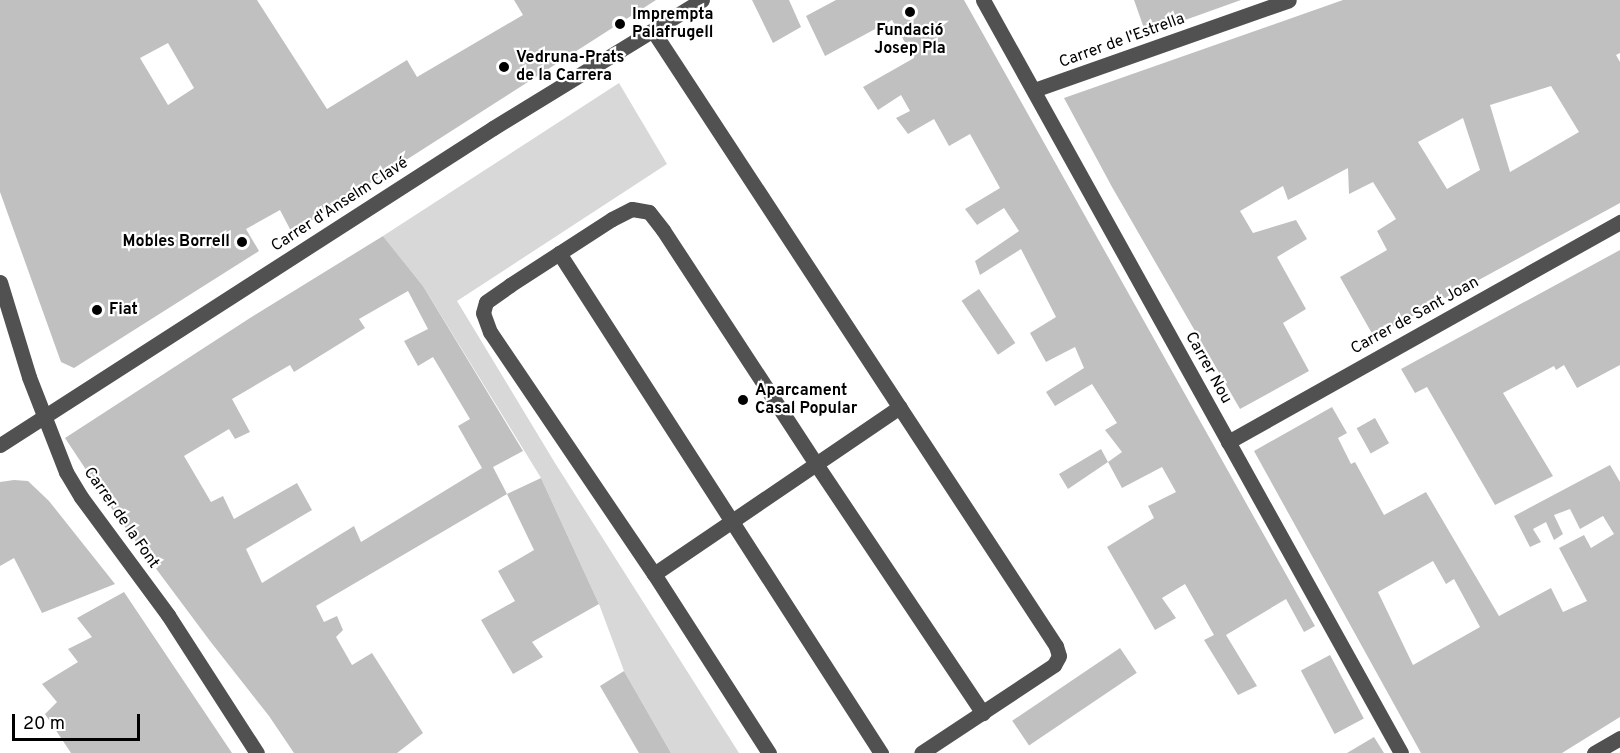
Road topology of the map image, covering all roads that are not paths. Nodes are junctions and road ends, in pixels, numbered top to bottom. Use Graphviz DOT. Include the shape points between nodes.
graph roads {
  1 [pos="702,0"];
  2 [pos="983,0"];
  3 [pos="1289,0"];
  4 [pos="653,31"];
  5 [pos="1034,90"];
  6 [pos="1620,222"];
  7 [pos="559,254"];
  8 [pos="0,282"];
  9 [pos="900,407"];
  10 [pos="43,415"];
  11 [pos="1228,442"];
  12 [pos="0,445"];
  13 [pos="816,464"];
  14 [pos="732,520"];
  15 [pos="654,574"];
  16 [pos="983,713"];
  17 [pos="1620,739"];
  18 [pos="257,753"];
  19 [pos="770,753"];
  20 [pos="881,753"];
  21 [pos="921,753"];
  22 [pos="1401,753"];
  23 [pos="1594,753"];
  1 -- 4 [label="street, Carrer d'Anselm Clavé"];
  2 -- 5 [label="street, Carrer Nou"];
  3 -- 5 [label="street, Carrer de l'Estrella"];
  4 -- 9 [label="street"];
  4 -- 10 [label="street, Carrer d'Anselm Clavé" via="493,128"];
  5 -- 11 [label="street, Carrer Nou"];
  6 -- 11 [label="street, Carrer de Sant Joan"];
  7 -- 13 [label="street" via="632,209 649,212"];
  7 -- 14 [label="street"];
  7 -- 15 [label="street" via="486,302 483,313 490,332"];
  8 -- 10 [label="street, Carrer de la Font"];
  9 -- 13 [label="street"];
  9 -- 16 [label="street" via="1059,656 1054,665"];
  10 -- 12 [label="street, Carrer d'Anselm Clavé"];
  10 -- 18 [label="street, Carrer de la Font" via="66,472 81,497 168,615"];
  11 -- 22 [label="street, Carrer Nou"];
  13 -- 14 [label="street"];
  13 -- 16 [label="street"];
  14 -- 15 [label="street"];
  14 -- 20 [label="street"];
  15 -- 19 [label="street"];
  16 -- 21 [label="street"];
  17 -- 23 [label="street"];
}
